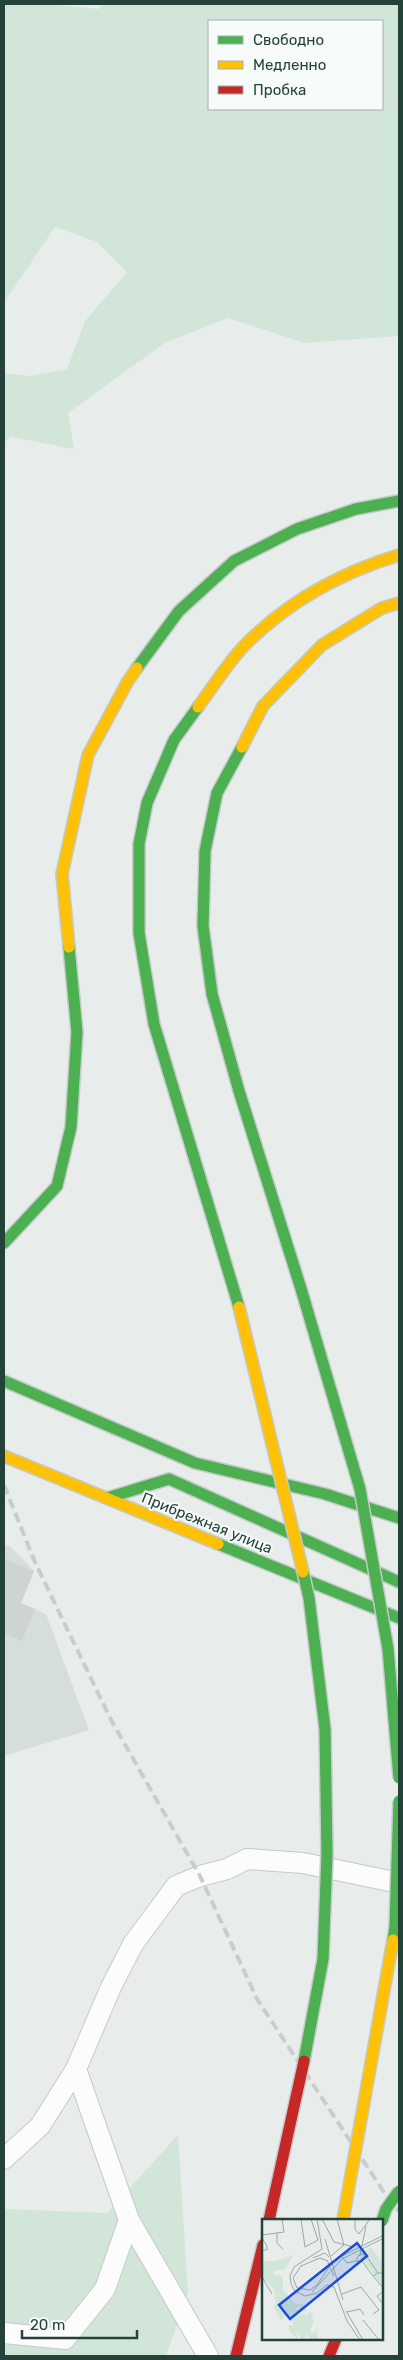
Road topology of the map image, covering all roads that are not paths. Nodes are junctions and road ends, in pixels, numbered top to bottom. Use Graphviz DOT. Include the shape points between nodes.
graph roads {
  1 [pos="399,500"];
  2 [pos="399,556"];
  3 [pos="399,603"];
  4 [pos="4,1243"];
  5 [pos="4,1381"];
  6 [pos="4,1456"];
  7 [pos="107,1498"];
  8 [pos="399,1518"];
  9 [pos="399,1582"];
  10 [pos="399,1618"];
  11 [pos="399,1778"];
  12 [pos="399,1801"];
  13 [pos="399,1883"];
  14 [pos="76,2069"];
  15 [pos="4,2159"];
  16 [pos="399,2191"];
  17 [pos="269,2219"];
  18 [pos="343,2219"];
  19 [pos="383,2219"];
  20 [pos="129,2220"];
  21 [pos="262,2249"];
  22 [pos="4,2333"];
  23 [pos="336,2340"];
  24 [pos="208,2356"];
  25 [pos="236,2356"];
  26 [pos="329,2356"];
  1 -- 4 [label="street" via="356,509 297,529 234,561 179,611 128,681 88,755 62,874 77,1032 71,1127 58,1186"];
  2 -- 17 [label="street, bridge" via="366,565 303,596 244,646 174,740 147,803 139,844 139,933 154,1024 239,1307 309,1598 325,1729 327,1854 323,1959"];
  3 -- 11 [label="street, bridge" via="382,608 322,645 263,706 217,794 205,851 203,926 212,994 360,1489 388,1649"];
  5 -- 8 [label="street" via="195,1462 325,1494"];
  6 -- 7 [label="street, Прибрежная улица"];
  7 -- 9 [label="street" via="169,1479"];
  7 -- 10 [label="street, Прибрежная улица"];
  12 -- 18 [label="street, bridge" via="395,1927"];
  13 -- 14 [label="lane" via="303,1863 247,1858 227,1869 176,1886 132,1944"];
  14 -- 15 [label="lane" via="40,2126"];
  14 -- 20 [label="lane"];
  16 -- 19 [label="street, bridge"];
  20 -- 22 [label="lane" via="105,2289 65,2338"];
  20 -- 24 [label="lane"];
  21 -- 25 [label="street"];
  23 -- 26 [label="street"];
}
